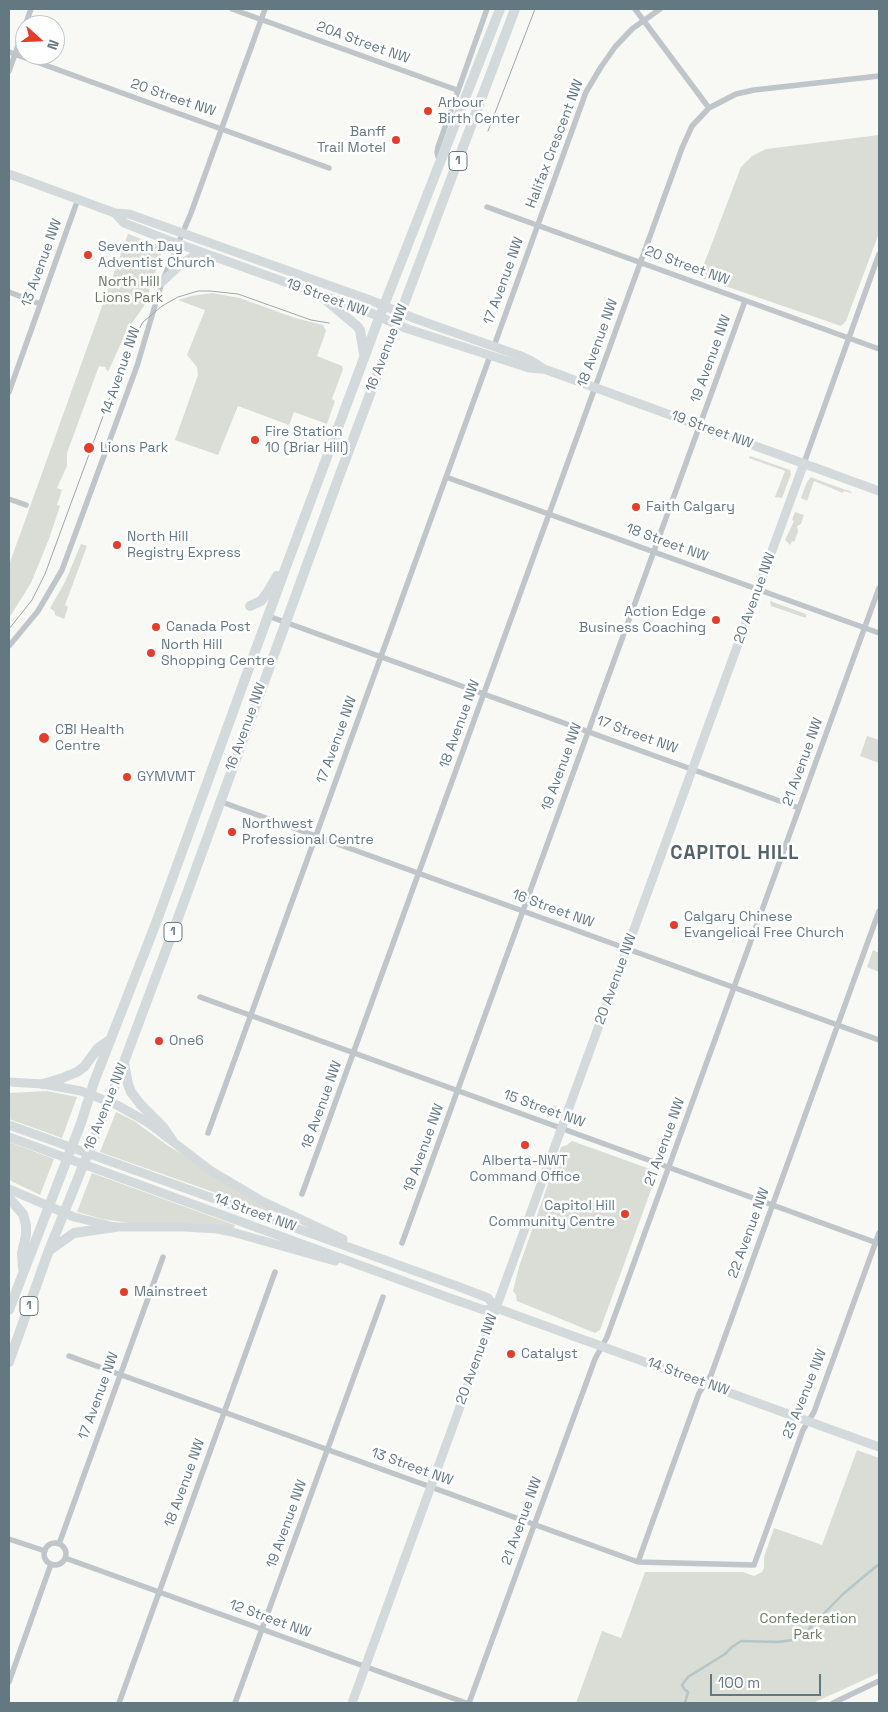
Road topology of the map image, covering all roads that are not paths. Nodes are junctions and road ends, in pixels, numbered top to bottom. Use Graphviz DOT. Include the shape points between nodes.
graph roads {
  1 [pos="31,9"];
  2 [pos="232,9"];
  3 [pos="265,9"];
  4 [pos="487,9"];
  5 [pos="500,9"];
  6 [pos="515,9"];
  7 [pos="635,9"];
  8 [pos="660,9"];
  9 [pos="261,19"];
  10 [pos="644,20"];
  11 [pos="12,53"];
  12 [pos="9,71"];
  13 [pos="879,76"];
  14 [pos="457,90"];
  15 [pos="709,108"];
  16 [pos="222,128"];
  17 [pos="440,164"];
  18 [pos="329,168"];
  19 [pos="9,174"];
  20 [pos="78,200"];
  21 [pos="487,207"];
  22 [pos="115,213"];
  23 [pos="538,225"];
  24 [pos="182,234"];
  25 [pos="177,244"];
  26 [pos="200,252"];
  27 [pos="879,254"];
  28 [pos="641,263"];
  29 [pos="162,282"];
  30 [pos="9,292"];
  31 [pos="321,296"];
  32 [pos="745,301"];
  33 [pos="40,304"];
  34 [pos="384,306"];
  35 [pos="401,313"];
  36 [pos="379,316"];
  37 [pos="396,324"];
  38 [pos="849,338"];
  39 [pos="494,346"];
  40 [pos="879,348"];
  41 [pos="490,356"];
  42 [pos="364,357"];
  43 [pos="544,369"];
  44 [pos="596,388"];
  45 [pos="9,392"];
  46 [pos="699,426"];
  47 [pos="804,463"];
  48 [pos="446,477"];
  49 [pos="879,491"];
  50 [pos="9,499"];
  51 [pos="26,505"];
  52 [pos="550,514"];
  53 [pos="654,552"];
  54 [pos="287,564"];
  55 [pos="879,588"];
  56 [pos="758,589"];
  57 [pos="250,606"];
  58 [pos="268,616"];
  59 [pos="285,622"];
  60 [pos="865,628"];
  61 [pos="879,634"];
  62 [pos="9,646"];
  63 [pos="381,657"];
  64 [pos="484,694"];
  65 [pos="588,731"];
  66 [pos="692,769"];
  67 [pos="219,801"];
  68 [pos="799,808"];
  69 [pos="316,836"];
  70 [pos="420,874"];
  71 [pos="523,911"];
  72 [pos="879,911"];
  73 [pos="627,948"];
  74 [pos="734,987"];
  75 [pos="200,997"];
  76 [pos="250,1016"];
  77 [pos="838,1024"];
  78 [pos="111,1039"];
  79 [pos="879,1040"];
  80 [pos="354,1053"];
  81 [pos="124,1062"];
  82 [pos="9,1082"];
  83 [pos="21,1084"];
  84 [pos="43,1084"];
  85 [pos="9,1089"];
  86 [pos="458,1091"];
  87 [pos="90,1095"];
  88 [pos="108,1102"];
  89 [pos="9,1125"];
  90 [pos="561,1128"];
  91 [pos="208,1133"];
  92 [pos="9,1137"];
  93 [pos="172,1140"];
  94 [pos="669,1168"];
  95 [pos="9,1189"];
  96 [pos="302,1194"];
  97 [pos="9,1198"];
  98 [pos="773,1205"];
  99 [pos="48,1207"];
  100 [pos="64,1213"];
  101 [pos="114,1227"];
  102 [pos="879,1233"];
  103 [pos="402,1243"];
  104 [pos="878,1243"];
  105 [pos="49,1250"];
  106 [pos="377,1256"];
  107 [pos="163,1257"];
  108 [pos="372,1269"];
  109 [pos="23,1271"];
  110 [pos="275,1272"];
  111 [pos="382,1297"];
  112 [pos="496,1308"];
  113 [pos="9,1310"];
  114 [pos="603,1346"];
  115 [pos="69,1356"];
  116 [pos="9,1362"];
  117 [pos="120,1375"];
  118 [pos="705,1384"];
  119 [pos="224,1413"];
  120 [pos="809,1421"];
  121 [pos="879,1447"];
  122 [pos="327,1450"];
  123 [pos="431,1487"];
  124 [pos="534,1524"];
  125 [pos="9,1538"];
  126 [pos="59,1544"];
  127 [pos="45,1551"];
  128 [pos="65,1558"];
  129 [pos="638,1562"];
  130 [pos="51,1564"];
  131 [pos="754,1565"];
  132 [pos="159,1592"];
  133 [pos="262,1630"];
  134 [pos="365,1667"];
  135 [pos="879,1681"];
  136 [pos="9,1682"];
  137 [pos="118,1703"];
  138 [pos="235,1703"];
  139 [pos="352,1703"];
  140 [pos="468,1703"];
  141 [pos="834,1703"];
  1 -- 11 [label="street"];
  2 -- 9 [label="street, 20A Street NW"];
  3 -- 9 [label="street, 14 Avenue NW"];
  4 -- 14 [label="street, 16 Avenue NW"];
  5 -- 17 [label="highway, 16 Avenue NW / 1"];
  6 -- 35 [label="highway, 16 Avenue NW / 1"];
  7 -- 10 [label="street"];
  8 -- 10 [label="street, Halifax Crescent NW"];
  9 -- 14 [label="street, 20A Street NW"];
  9 -- 16 [label="street, 14 Avenue NW"];
  10 -- 15 [label="street"];
  10 -- 23 [label="street, Halifax Crescent NW" via="615,47 593,79"];
  11 -- 12 [label="street"];
  11 -- 16 [label="street, 20 Street NW"];
  13 -- 15 [label="street, 18 Avenue NW" via="754,90 736,94"];
  14 -- 17 [label="street, 16 Avenue NW" via="438,147"];
  15 -- 28 [label="street, 18 Avenue NW" via="692,126 682,148"];
  16 -- 18 [label="street, 20 Street NW"];
  16 -- 24 [label="street, 14 Avenue NW"];
  17 -- 34 [label="highway, 16 Avenue NW / 1"];
  19 -- 20 [label="street, 19 Street NW"];
  20 -- 22 [label="street, 19 Street NW"];
  20 -- 33 [label="street, 13 Avenue NW"];
  21 -- 23 [label="street, 20 Street NW"];
  22 -- 24 [label="street, 19 Street NW" via="129,214"];
  22 -- 25 [label="street, 19 Street NW" via="124,223"];
  23 -- 28 [label="street, 20 Street NW"];
  23 -- 39 [label="street, 17 Avenue NW"];
  24 -- 25 [label="street, 14 Avenue NW"];
  24 -- 34 [label="street, 19 Street NW"];
  25 -- 26 [label="street, 19 Street NW"];
  25 -- 29 [label="street, 14 Avenue NW"];
  26 -- 29 [label="street"];
  26 -- 31 [label="street, 19 Street NW"];
  27 -- 38 [label="street, 20 Avenue NW"];
  28 -- 32 [label="street, 20 Street NW"];
  28 -- 44 [label="street, 18 Avenue NW"];
  29 -- 62 [label="street, 14 Avenue NW" via="137,366 62,570 38,611"];
  30 -- 33 [label="street"];
  31 -- 36 [label="street, 19 Street NW"];
  31 -- 42 [label="highway" via="360,330"];
  32 -- 38 [label="street, 20 Street NW"];
  32 -- 46 [label="street, 19 Avenue NW"];
  33 -- 45 [label="street, 13 Avenue NW"];
  34 -- 35 [label="street, 19 Street NW"];
  34 -- 36 [label="highway, 16 Avenue NW / 1"];
  35 -- 37 [label="highway, 16 Avenue NW / 1"];
  35 -- 39 [label="street, 19 Street NW"];
  36 -- 37 [label="street, 19 Street NW"];
  36 -- 42 [label="highway, 16 Avenue NW / 1"];
  37 -- 41 [label="street, 19 Street NW"];
  37 -- 59 [label="highway, 16 Avenue NW / 1"];
  38 -- 40 [label="street, 20 Street NW"];
  38 -- 47 [label="street, 20 Avenue NW"];
  39 -- 43 [label="street, 19 Street NW"];
  41 -- 43 [label="street, 19 Street NW" via="529,368"];
  41 -- 48 [label="street, 17 Avenue NW"];
  42 -- 54 [label="highway, 16 Avenue NW / 1"];
  43 -- 44 [label="street, 19 Street NW"];
  44 -- 46 [label="street, 19 Street NW"];
  44 -- 52 [label="street, 18 Avenue NW"];
  46 -- 47 [label="street, 19 Street NW"];
  46 -- 53 [label="street, 19 Avenue NW"];
  47 -- 49 [label="street, 19 Street NW"];
  47 -- 56 [label="street, 20 Avenue NW"];
  48 -- 52 [label="street, 18 Street NW"];
  48 -- 63 [label="street, 17 Avenue NW"];
  50 -- 51 [label="street"];
  52 -- 53 [label="street, 18 Street NW"];
  52 -- 64 [label="street, 18 Avenue NW"];
  53 -- 56 [label="street, 18 Street NW"];
  53 -- 65 [label="street, 19 Avenue NW"];
  54 -- 57 [label="highway" via="261,601"];
  54 -- 58 [label="highway, 16 Avenue NW / 1"];
  55 -- 60 [label="street, 21 Avenue NW"];
  56 -- 60 [label="street, 18 Street NW"];
  56 -- 66 [label="street, 20 Avenue NW"];
  58 -- 59 [label="street, 17 Street NW"];
  58 -- 78 [label="highway, 16 Avenue NW / 1"];
  59 -- 63 [label="street, 17 Street NW"];
  59 -- 67 [label="highway, 16 Avenue NW / 1"];
  60 -- 61 [label="street, 18 Street NW"];
  60 -- 68 [label="street, 21 Avenue NW"];
  63 -- 64 [label="street, 17 Street NW"];
  63 -- 69 [label="street, 17 Avenue NW"];
  64 -- 65 [label="street, 17 Street NW"];
  64 -- 70 [label="street, 18 Avenue NW"];
  65 -- 66 [label="street, 17 Street NW"];
  65 -- 71 [label="street, 19 Avenue NW"];
  66 -- 68 [label="street, 17 Street NW"];
  66 -- 73 [label="street, 20 Avenue NW"];
  67 -- 69 [label="street, 16 Street NW"];
  67 -- 81 [label="highway, 16 Avenue NW / 1"];
  68 -- 74 [label="street, 21 Avenue NW"];
  69 -- 70 [label="street, 16 Street NW"];
  69 -- 76 [label="street, 17 Avenue NW"];
  70 -- 71 [label="street, 16 Street NW"];
  70 -- 80 [label="street, 18 Avenue NW"];
  71 -- 73 [label="street, 16 Street NW"];
  71 -- 86 [label="street, 19 Avenue NW"];
  72 -- 77 [label="street, 22 Avenue NW"];
  73 -- 74 [label="street, 16 Street NW"];
  73 -- 90 [label="street, 20 Avenue NW"];
  74 -- 77 [label="street, 16 Street NW"];
  74 -- 94 [label="street, 21 Avenue NW"];
  75 -- 76 [label="street, 15 Street NW"];
  76 -- 80 [label="street, 15 Street NW"];
  76 -- 91 [label="street, 17 Avenue NW"];
  77 -- 79 [label="street, 16 Street NW"];
  77 -- 98 [label="street, 22 Avenue NW"];
  78 -- 84 [label="highway" via="98,1048 77,1072"];
  78 -- 87 [label="highway, 16 Avenue NW / 1"];
  80 -- 86 [label="street, 15 Street NW"];
  80 -- 96 [label="street, 18 Avenue NW"];
  81 -- 88 [label="highway, 16 Avenue NW / 1"];
  81 -- 93 [label="highway" via="131,1092"];
  82 -- 83 [label="street"];
  83 -- 84 [label="street"];
  83 -- 85 [label="street"];
  84 -- 87 [label="street"];
  86 -- 90 [label="street, 15 Street NW"];
  86 -- 103 [label="street, 19 Avenue NW"];
  87 -- 88 [label="street"];
  87 -- 99 [label="highway, 16 Avenue NW / 1"];
  88 -- 93 [label="street" via="134,1114"];
  88 -- 100 [label="highway, 16 Avenue NW / 1"];
  89 -- 106 [label="street, 14 Street NW"];
  90 -- 94 [label="street, 15 Street NW"];
  90 -- 112 [label="street, 20 Avenue NW"];
  92 -- 108 [label="street, 14 Street NW"];
  93 -- 106 [label="street" via="210,1170 262,1201"];
  94 -- 98 [label="street, 15 Street NW"];
  94 -- 114 [label="street, 21 Avenue NW"];
  95 -- 99 [label="street"];
  97 -- 109 [label="highway" via="23,1214 26,1225"];
  98 -- 104 [label="street, 15 Street NW"];
  98 -- 118 [label="street, 22 Avenue NW"];
  99 -- 100 [label="street"];
  99 -- 109 [label="highway, 16 Avenue NW / 1"];
  100 -- 101 [label="street"];
  100 -- 105 [label="highway, 16 Avenue NW / 1"];
  101 -- 105 [label="highway" via="74,1234"];
  101 -- 108 [label="street" via="218,1229"];
  102 -- 104 [label="street, 23 Avenue NW"];
  104 -- 120 [label="street, 23 Avenue NW"];
  105 -- 116 [label="highway, 16 Avenue NW / 1"];
  106 -- 112 [label="street, 14 Street NW" via="488,1298"];
  107 -- 117 [label="street, 17 Avenue NW"];
  108 -- 112 [label="street, 14 Street NW" via="484,1310"];
  109 -- 113 [label="highway, 16 Avenue NW / 1"];
  110 -- 119 [label="street, 18 Avenue NW"];
  111 -- 122 [label="street, 19 Avenue NW"];
  112 -- 114 [label="street, 14 Street NW"];
  112 -- 123 [label="street, 20 Avenue NW"];
  114 -- 118 [label="street, 14 Street NW"];
  114 -- 124 [label="street, 21 Avenue NW" via="595,1358"];
  115 -- 117 [label="street, 13 Street NW"];
  117 -- 119 [label="street, 13 Street NW"];
  117 -- 126 [label="street, 17 Avenue NW"];
  118 -- 120 [label="street, 14 Street NW"];
  118 -- 129 [label="street, 22 Avenue NW"];
  119 -- 122 [label="street, 13 Street NW"];
  119 -- 132 [label="street, 18 Avenue NW"];
  120 -- 121 [label="street, 14 Street NW"];
  120 -- 131 [label="street, 23 Avenue NW"];
  122 -- 123 [label="street, 13 Street NW"];
  122 -- 133 [label="street, 19 Avenue NW"];
  123 -- 124 [label="street, 13 Street NW"];
  123 -- 134 [label="street, 20 Avenue NW"];
  124 -- 129 [label="street, 13 Street NW"];
  124 -- 140 [label="street, 21 Avenue NW"];
  125 -- 127 [label="street"];
  126 -- 127 [label="street" via="50,1545"];
  126 -- 128 [label="street" via="65,1550"];
  127 -- 130 [label="street"];
  128 -- 130 [label="street" via="59,1564"];
  128 -- 132 [label="street, 12 Street NW"];
  129 -- 131 [label="street, 13 Street NW"];
  130 -- 136 [label="street"];
  132 -- 133 [label="street, 12 Street NW"];
  132 -- 137 [label="street, 18 Avenue NW"];
  133 -- 134 [label="street, 12 Street NW"];
  133 -- 138 [label="street, 19 Avenue NW"];
  134 -- 139 [label="street, 20 Avenue NW"];
  134 -- 140 [label="street, 12 Street NW"];
  135 -- 141 [label="street"];
}
